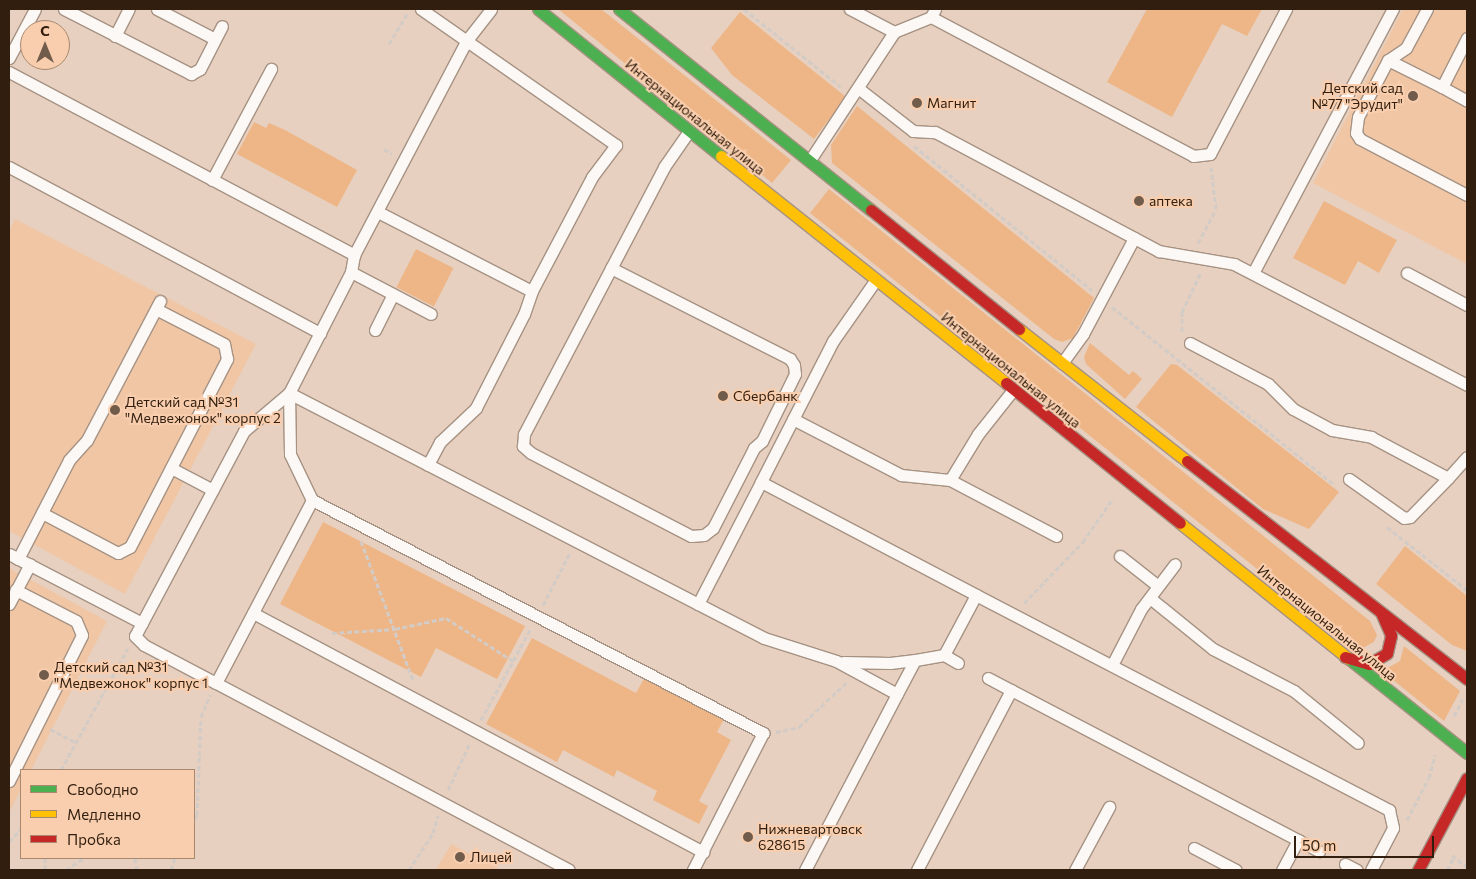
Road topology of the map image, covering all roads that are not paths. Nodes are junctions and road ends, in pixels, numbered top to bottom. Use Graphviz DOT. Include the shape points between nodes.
graph roads {
  1 [pos="35,9"];
  2 [pos="64,9"];
  3 [pos="129,9"];
  4 [pos="157,9"];
  5 [pos="421,9"];
  6 [pos="491,9"];
  7 [pos="538,9"];
  8 [pos="619,9"];
  9 [pos="850,9"];
  10 [pos="1286,9"];
  11 [pos="1393,9"];
  12 [pos="1427,9"];
  13 [pos="933,13"];
  14 [pos="222,26"];
  15 [pos="894,32"];
  16 [pos="115,36"];
  17 [pos="1467,38"];
  18 [pos="215,40"];
  19 [pos="467,40"];
  20 [pos="9,58"];
  21 [pos="1388,60"];
  22 [pos="271,69"];
  23 [pos="9,72"];
  24 [pos="1442,87"];
  25 [pos="858,88"];
  26 [pos="1467,101"];
  27 [pos="689,131"];
  28 [pos="810,160"];
  29 [pos="9,167"];
  30 [pos="212,180"];
  31 [pos="1467,195"];
  32 [pos="378,212"];
  33 [pos="1134,238"];
  34 [pos="354,255"];
  35 [pos="611,268"];
  36 [pos="351,272"];
  37 [pos="1253,273"];
  38 [pos="1407,273"];
  39 [pos="875,281"];
  40 [pos="532,291"];
  41 [pos="393,294"];
  42 [pos="1467,305"];
  43 [pos="431,314"];
  44 [pos="375,330"];
  45 [pos="320,333"];
  46 [pos="1186,342"];
  47 [pos="1062,363"];
  48 [pos="1467,385"];
  49 [pos="1013,390"];
  50 [pos="289,393"];
  51 [pos="793,420"];
  52 [pos="1467,457"];
  53 [pos="428,465"];
  54 [pos="171,468"];
  55 [pos="1448,478"];
  56 [pos="1349,479"];
  57 [pos="950,480"];
  58 [pos="761,482"];
  59 [pos="213,490"];
  60 [pos="312,500"];
  61 [pos="42,513"];
  62 [pos="1056,536"];
  63 [pos="14,556"];
  64 [pos="1120,556"];
  65 [pos="30,564"];
  66 [pos="1176,564"];
  67 [pos="1158,586"];
  68 [pos="16,590"];
  69 [pos="976,595"];
  70 [pos="1150,598"];
  71 [pos="9,604"];
  72 [pos="698,604"];
  73 [pos="253,613"];
  74 [pos="1381,614"];
  75 [pos="142,624"];
  76 [pos="944,655"];
  77 [pos="1345,657"];
  78 [pos="915,660"];
  79 [pos="836,661"];
  80 [pos="958,662"];
  81 [pos="1112,665"];
  82 [pos="988,678"];
  83 [pos="1467,679"];
  84 [pos="216,682"];
  85 [pos="1011,690"];
  86 [pos="897,694"];
  87 [pos="1358,743"];
  88 [pos="1467,753"];
  89 [pos="1467,778"];
  90 [pos="9,781"];
  91 [pos="1109,807"];
  92 [pos="1298,840"];
  93 [pos="1194,848"];
  94 [pos="1319,851"];
  95 [pos="703,852"];
  96 [pos="1345,864"];
  97 [pos="569,870"];
  98 [pos="693,870"];
  99 [pos="805,870"];
  100 [pos="917,870"];
  101 [pos="1075,870"];
  102 [pos="1236,870"];
  103 [pos="1282,870"];
  104 [pos="1357,870"];
  105 [pos="1371,870"];
  106 [pos="1418,870"];
  1 -- 20 [label="lane"];
  2 -- 16 [label="lane"];
  3 -- 16 [label="lane"];
  4 -- 18 [label="lane"];
  5 -- 19 [label="lane"];
  6 -- 19 [label="lane"];
  7 -- 27 [label="main road, Интернациональная улица"];
  8 -- 28 [label="main road"];
  9 -- 15 [label="lane"];
  10 -- 13 [label="lane" via="1210,154 1193,156"];
  11 -- 37 [label="lane"];
  12 -- 21 [label="lane" via="1406,48"];
  13 -- 15 [label="lane"];
  14 -- 18 [label="lane"];
  15 -- 25 [label="lane"];
  16 -- 18 [label="lane" via="191,74 200,69"];
  17 -- 24 [label="lane"];
  19 -- 32 [label="lane"];
  19 -- 40 [label="lane" via="616,145 592,177"];
  21 -- 24 [label="lane"];
  21 -- 31 [label="lane" via="1358,117 1356,133"];
  22 -- 30 [label="lane"];
  23 -- 30 [label="lane"];
  24 -- 26 [label="lane"];
  25 -- 28 [label="lane"];
  25 -- 33 [label="lane" via="913,131 935,132"];
  27 -- 35 [label="lane" via="664,167"];
  27 -- 39 [label="main road, Интернациональная улица"];
  28 -- 47 [label="main road"];
  29 -- 45 [label="lane"];
  30 -- 34 [label="lane"];
  32 -- 34 [label="lane"];
  32 -- 40 [label="lane"];
  33 -- 37 [label="lane" via="1159,251 1217,259"];
  33 -- 47 [label="lane" via="1083,334"];
  34 -- 36 [label="lane"];
  35 -- 35 [label="lane" via="790,359 794,365 795,374 762,441 754,448 714,528 704,535 692,536 523,446 524,434"];
  36 -- 41 [label="lane"];
  36 -- 45 [label="lane"];
  37 -- 48 [label="lane"];
  38 -- 42 [label="lane"];
  39 -- 49 [label="main road, Интернациональная улица"];
  39 -- 51 [label="lane" via="844,323"];
  40 -- 53 [label="lane" via="524,314 476,408 440,442"];
  41 -- 43 [label="lane"];
  41 -- 44 [label="lane"];
  45 -- 50 [label="lane"];
  46 -- 55 [label="lane" via="1268,384 1293,409 1332,430 1371,437"];
  47 -- 74 [label="main road"];
  49 -- 57 [label="lane" via="973,442"];
  49 -- 77 [label="main road, Интернациональная улица"];
  50 -- 53 [label="lane"];
  50 -- 59 [label="lane" via="244,431"];
  50 -- 60 [label="lane" via="290,454"];
  51 -- 57 [label="lane" via="902,475"];
  51 -- 58 [label="lane"];
  52 -- 55 [label="lane"];
  53 -- 72 [label="lane"];
  54 -- 59 [label="lane"];
  54 -- 61 [label="lane" via="125,552 111,551"];
  54 -- 61 [label="lane" via="225,366 227,351 224,344 158,305 87,440 69,460"];
  55 -- 56 [label="lane" via="1410,517 1404,518"];
  57 -- 62 [label="lane"];
  58 -- 69 [label="lane"];
  58 -- 72 [label="lane"];
  59 -- 75 [label="lane"];
  60 -- 73 [label="lane"];
  60 -- 95 [label="lane" via="763,732"];
  61 -- 63 [label="lane"];
  63 -- 65 [label="lane"];
  64 -- 67 [label="lane"];
  65 -- 68 [label="lane"];
  65 -- 75 [label="lane"];
  66 -- 67 [label="lane"];
  67 -- 70 [label="lane"];
  68 -- 71 [label="lane"];
  68 -- 90 [label="lane" via="76,621 82,635"];
  69 -- 76 [label="lane"];
  69 -- 81 [label="lane"];
  70 -- 81 [label="lane"];
  70 -- 87 [label="lane" via="1213,649 1294,691"];
  72 -- 79 [label="lane" via="764,638"];
  73 -- 84 [label="lane"];
  73 -- 95 [label="lane"];
  74 -- 77 [label="main road" via="1391,635 1387,653 1369,664"];
  74 -- 83 [label="main road"];
  75 -- 84 [label="lane" via="135,636 144,645"];
  76 -- 78 [label="lane"];
  76 -- 80 [label="lane"];
  77 -- 88 [label="main road, Интернациональная улица"];
  78 -- 79 [label="lane" via="874,664"];
  78 -- 86 [label="lane"];
  79 -- 86 [label="lane"];
  81 -- 105 [label="lane" via="1389,810 1393,828"];
  82 -- 85 [label="lane"];
  84 -- 97 [label="lane"];
  85 -- 92 [label="lane"];
  85 -- 100 [label="lane"];
  86 -- 99 [label="lane"];
  89 -- 106 [label="main road"];
  91 -- 101 [label="lane"];
  92 -- 94 [label="lane"];
  92 -- 103 [label="lane"];
  93 -- 102 [label="lane"];
  95 -- 98 [label="lane"];
  96 -- 104 [label="lane"];
}
